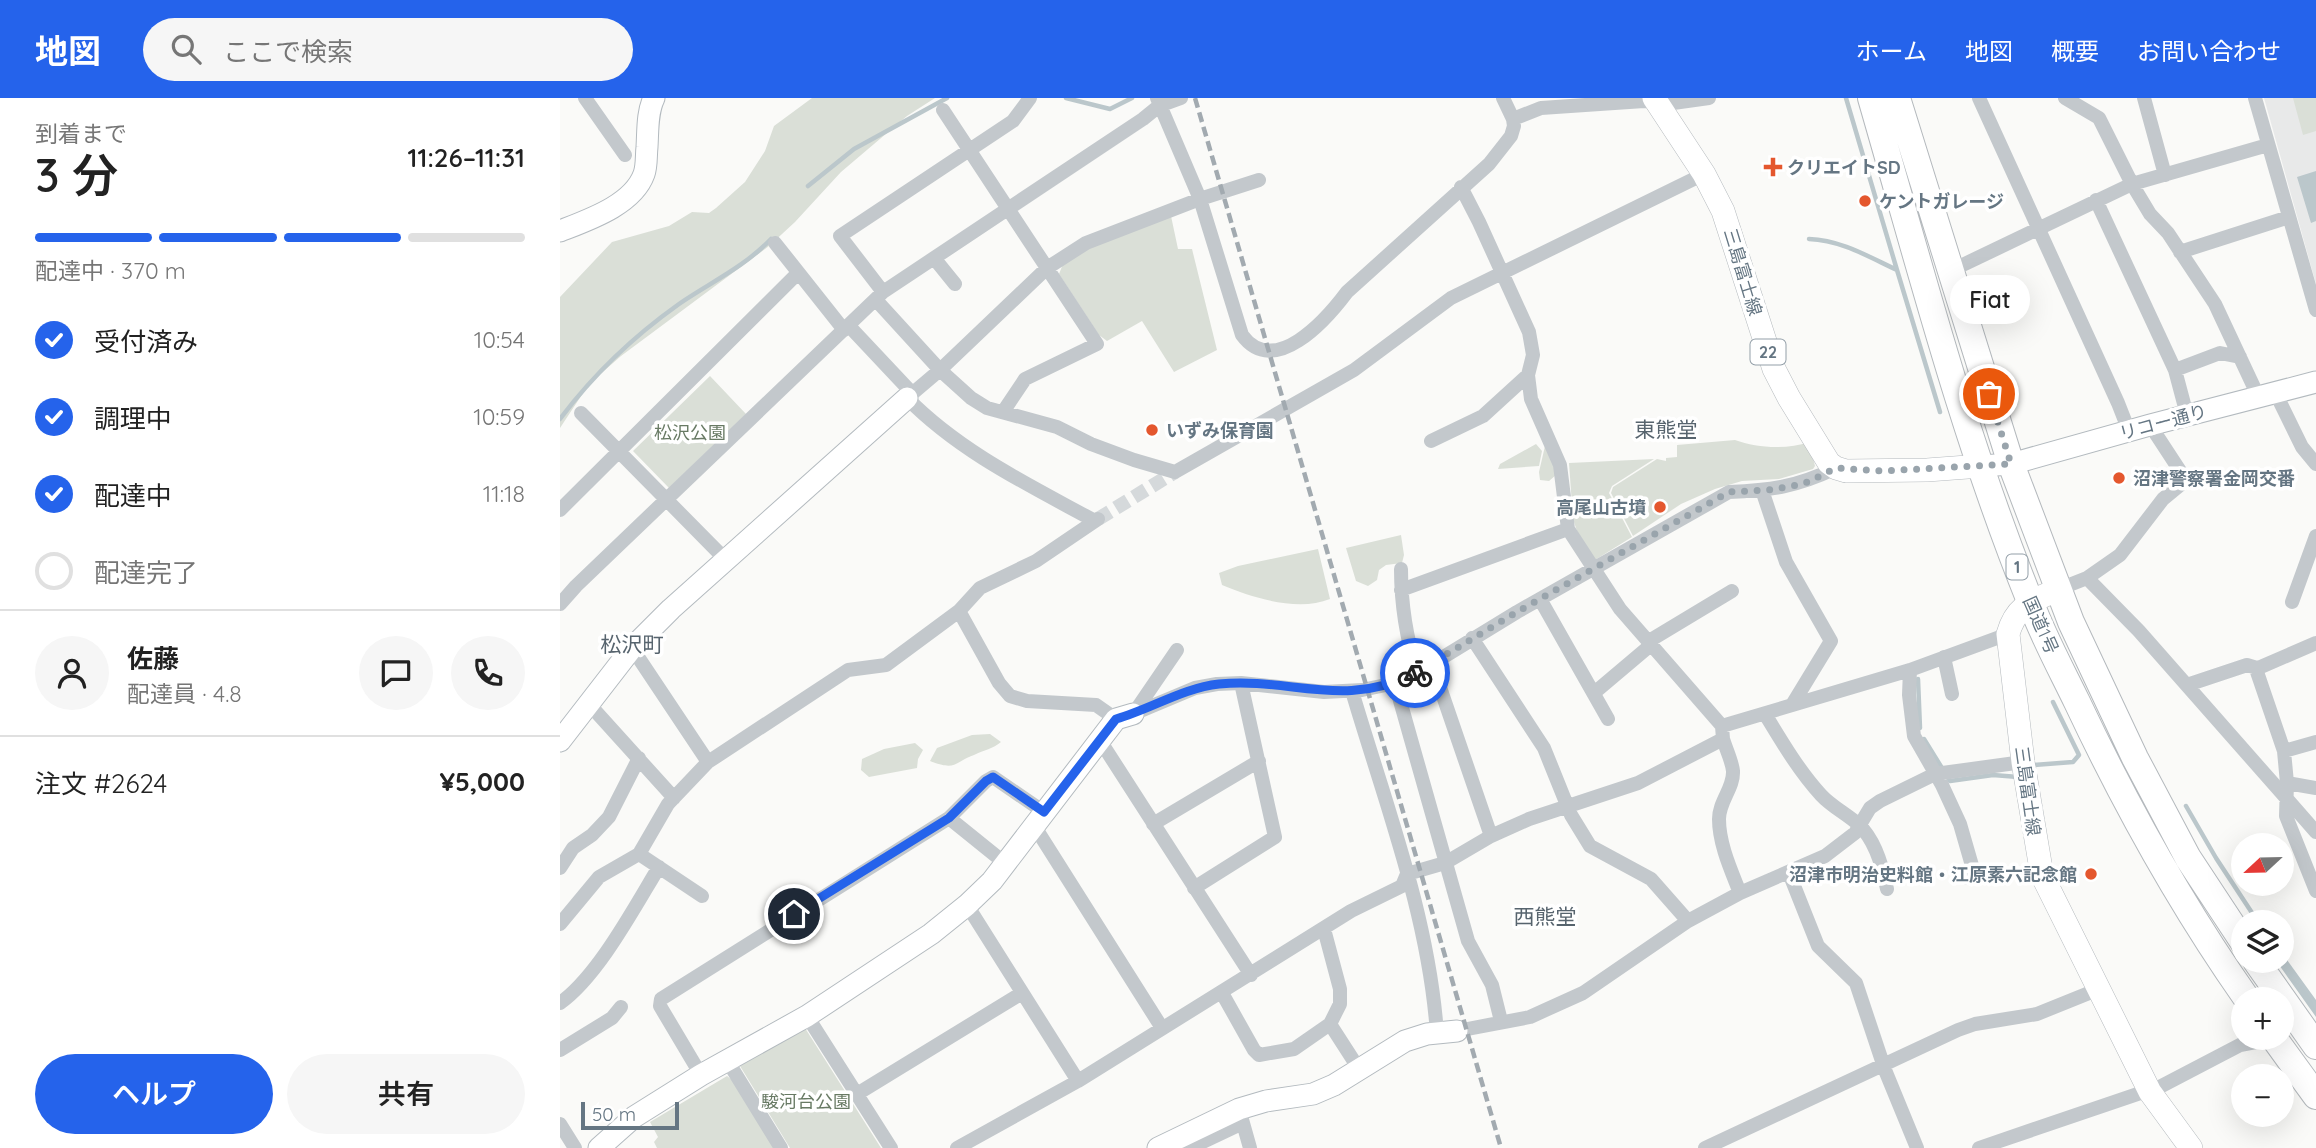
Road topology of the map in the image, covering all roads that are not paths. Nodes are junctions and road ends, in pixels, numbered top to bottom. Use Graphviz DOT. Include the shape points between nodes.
graph roads {
  1 [pos="585,98"];
  2 [pos="654,98"];
  3 [pos="1030,98"];
  4 [pos="1181,98"];
  5 [pos="1503,98"];
  6 [pos="1709,98"];
  7 [pos="1871,98"];
  8 [pos="1897,98"];
  9 [pos="1979,98"];
  10 [pos="2064,98"];
  11 [pos="2144,98"];
  12 [pos="2255,98"];
  13 [pos="1655,100"];
  14 [pos="1158,102"];
  15 [pos="943,110"];
  16 [pos="1513,119"];
  17 [pos="2267,145"];
  18 [pos="968,150"];
  19 [pos="625,155"];
  20 [pos="1704,174"];
  21 [pos="2165,174"];
  22 [pos="1259,180"];
  23 [pos="2132,184"];
  24 [pos="1461,187"];
  25 [pos="1200,199"];
  26 [pos="2096,200"];
  27 [pos="1007,209"];
  28 [pos="2289,217"];
  29 [pos="561,227"];
  30 [pos="2036,228"];
  31 [pos="775,243"];
  32 [pos="2180,252"];
  33 [pos="934,258"];
  34 [pos="1047,268"];
  35 [pos="1502,271"];
  36 [pos="1950,271"];
  37 [pos="798,273"];
  38 [pos="955,284"];
  39 [pos="879,296"];
  40 [pos="2316,310"];
  41 [pos="847,328"];
  42 [pos="2240,357"];
  43 [pos="940,370"];
  44 [pos="2175,370"];
  45 [pos="1528,375"];
  46 [pos="2316,382"];
  47 [pos="909,396"];
  48 [pos="2267,396"];
  49 [pos="1003,412"];
  50 [pos="581,413"];
  51 [pos="2187,415"];
  52 [pos="2150,425"];
  53 [pos="2129,431"];
  54 [pos="1430,440"];
  55 [pos="619,452"];
  56 [pos="2011,464"];
  57 [pos="2316,464"];
  58 [pos="1981,466"];
  59 [pos="1836,468"];
  60 [pos="1762,491"];
  61 [pos="667,500"];
  62 [pos="560,510"];
  63 [pos="1568,529"];
  64 [pos="2316,536"];
  65 [pos="725,559"];
  66 [pos="2311,565"];
  67 [pos="1595,568"];
  68 [pos="1401,569"];
  69 [pos="2087,578"];
  70 [pos="576,586"];
  71 [pos="2059,589"];
  72 [pos="1401,590"];
  73 [pos="1732,591"];
  74 [pos="560,592"];
  75 [pos="1540,599"];
  76 [pos="2292,602"];
  77 [pos="2030,603"];
  78 [pos="560,604"];
  79 [pos="959,611"];
  80 [pos="2008,635"];
  81 [pos="1472,638"];
  82 [pos="1651,643"];
  83 [pos="2316,643"];
  84 [pos="632,648"];
  85 [pos="1177,650"];
  86 [pos="1944,657"];
  87 [pos="1432,664"];
  88 [pos="2257,668"];
  89 [pos="1910,670"];
  90 [pos="1417,672"];
  91 [pos="1241,683"];
  92 [pos="1395,683"];
  93 [pos="2187,685"];
  94 [pos="1352,691"];
  95 [pos="1594,693"];
  96 [pos="1952,694"];
  97 [pos="589,704"];
  98 [pos="1793,705"];
  99 [pos="1765,714"];
  100 [pos="1125,716"];
  101 [pos="1608,719"];
  102 [pos="1723,733"];
  103 [pos="560,741"];
  104 [pos="1101,741"];
  105 [pos="2316,742"];
  106 [pos="2284,751"];
  107 [pos="639,758"];
  108 [pos="1259,761"];
  109 [pos="708,762"];
  110 [pos="2023,762"];
  111 [pos="1935,774"];
  112 [pos="2316,788"];
  113 [pos="2287,790"];
  114 [pos="674,798"];
  115 [pos="1567,806"];
  116 [pos="949,818"];
  117 [pos="1040,819"];
  118 [pos="1153,824"];
  119 [pos="1860,825"];
  120 [pos="2316,832"];
  121 [pos="1491,836"];
  122 [pos="639,854"];
  123 [pos="1445,863"];
  124 [pos="1006,864"];
  125 [pos="659,867"];
  126 [pos="560,868"];
  127 [pos="1789,873"];
  128 [pos="1407,874"];
  129 [pos="1966,878"];
  130 [pos="1194,888"];
  131 [pos="1887,889"];
  132 [pos="2316,891"];
  133 [pos="1740,893"];
  134 [pos="702,896"];
  135 [pos="967,905"];
  136 [pos="1688,920"];
  137 [pos="2231,923"];
  138 [pos="560,924"];
  139 [pos="1324,929"];
  140 [pos="2264,973"];
  141 [pos="1251,975"];
  142 [pos="2239,987"];
  143 [pos="2099,989"];
  144 [pos="1022,993"];
  145 [pos="1222,993"];
  146 [pos="560,1003"];
  147 [pos="621,1007"];
  148 [pos="807,1016"];
  149 [pos="1501,1021"];
  150 [pos="1330,1024"];
  151 [pos="1162,1028"];
  152 [pos="1447,1032"];
  153 [pos="2307,1036"];
  154 [pos="560,1050"];
  155 [pos="2231,1050"];
  156 [pos="2283,1050"];
  157 [pos="727,1060"];
  158 [pos="1884,1063"];
  159 [pos="1359,1069"];
  160 [pos="701,1075"];
  161 [pos="1078,1081"];
  162 [pos="2149,1091"];
  163 [pos="857,1094"];
  164 [pos="2316,1096"];
  165 [pos="1241,1116"];
  166 [pos="560,1124"];
  167 [pos="609,1144"];
  168 [pos="2183,1144"];
  169 [pos="575,1148"];
  170 [pos="781,1148"];
  171 [pos="891,1148"];
  172 [pos="957,1148"];
  173 [pos="1158,1148"];
  174 [pos="1190,1148"];
  175 [pos="1250,1148"];
  176 [pos="1705,1148"];
  177 [pos="1917,1148"];
  178 [pos="1979,1148"];
  1 -- 19 [label="street"];
  2 -- 29 [label="street" via="644,174 631,194"];
  3 -- 18 [label="street" via="1013,121"];
  4 -- 14 [label="street"];
  5 -- 16 [label="street"];
  6 -- 13 [label="street" via="1673,103"];
  7 -- 58 [label="highway, 国道1号 / 1"];
  8 -- 36 [label="highway, 国道1号 / 1"];
  9 -- 30 [label="street"];
  10 -- 23 [label="street" via="2099,118"];
  11 -- 21 [label="street"];
  12 -- 17 [label="street"];
  13 -- 16 [label="street" via="1541,108"];
  13 -- 20 [label="main road, 三島富士線 / 22"];
  14 -- 25 [label="street"];
  14 -- 27 [label="street" via="1143,119"];
  15 -- 18 [label="street"];
  16 -- 24 [label="street" via="1504,147"];
  17 -- 21 [label="street"];
  17 -- 28 [label="street"];
  18 -- 27 [label="street"];
  18 -- 39 [label="street" via="840,236"];
  20 -- 35 [label="street"];
  20 -- 59 [label="main road, 三島富士線 / 22" via="1729,226 1774,369 1821,452"];
  21 -- 23 [label="street"];
  22 -- 25 [label="street"];
  23 -- 26 [label="street"];
  23 -- 32 [label="street"];
  24 -- 25 [label="street" via="1305,336 1293,344 1260,351 1242,335"];
  24 -- 35 [label="street"];
  25 -- 34 [label="street" via="1086,243"];
  26 -- 30 [label="street"];
  26 -- 44 [label="street"];
  27 -- 33 [label="street"];
  27 -- 34 [label="street"];
  28 -- 32 [label="street"];
  28 -- 40 [label="street"];
  30 -- 36 [label="street"];
  30 -- 53 [label="street"];
  31 -- 37 [label="street"];
  32 -- 42 [label="street" via="2215,304"];
  33 -- 38 [label="street"];
  33 -- 39 [label="street"];
  34 -- 43 [label="street"];
  34 -- 49 [label="street" via="1097,344 1025,379"];
  35 -- 45 [label="street" via="1529,331 1533,355"];
  35 -- 49 [label="street" via="1451,298 1345,375 1175,472 1091,444 1057,427"];
  36 -- 56 [label="highway, 国道1号 / 1"];
  37 -- 41 [label="street"];
  37 -- 55 [label="street"];
  39 -- 41 [label="street"];
  39 -- 43 [label="street"];
  41 -- 47 [label="street"];
  41 -- 61 [label="street"];
  42 -- 44 [label="street" via="2220,354"];
  42 -- 48 [label="street"];
  43 -- 47 [label="street"];
  43 -- 49 [label="street" via="971,398"];
  44 -- 51 [label="street"];
  45 -- 54 [label="street" via="1483,416"];
  45 -- 63 [label="street" via="1531,399 1560,465"];
  46 -- 48 [label="street, リコー通り"];
  47 -- 65 [label="street"];
  47 -- 79 [label="street" via="953,438 990,464 1097,520 1036,561 980,588"];
  48 -- 51 [label="street, リコー通り"];
  48 -- 57 [label="street"];
  50 -- 55 [label="street"];
  51 -- 52 [label="street, リコー通り"];
  52 -- 53 [label="street, リコー通り"];
  52 -- 69 [label="street" via="2186,480 2163,499 2120,555"];
  53 -- 56 [label="street, リコー通り"];
  55 -- 61 [label="street"];
  55 -- 62 [label="street"];
  56 -- 58 [label="street, リコー通り"];
  56 -- 71 [label="highway, 国道1号 / 1"];
  58 -- 59 [label="main road" via="1883,471"];
  58 -- 77 [label="highway, 国道1号 / 1"];
  59 -- 60 [label="street" via="1808,482"];
  60 -- 67 [label="street" via="1729,492"];
  60 -- 98 [label="street" via="1786,562 1831,641"];
  61 -- 65 [label="street"];
  61 -- 70 [label="street"];
  63 -- 67 [label="street"];
  63 -- 72 [label="street"];
  64 -- 66 [label="street"];
  65 -- 84 [label="street"];
  66 -- 76 [label="street"];
  67 -- 75 [label="street"];
  67 -- 82 [label="street" via="1619,609"];
  68 -- 72 [label="street"];
  69 -- 71 [label="street"];
  69 -- 93 [label="street"];
  70 -- 74 [label="street"];
  70 -- 78 [label="street"];
  71 -- 77 [label="main road"];
  71 -- 137 [label="highway, 国道1号 / 1" via="2135,758 2188,858"];
  72 -- 90 [label="street" via="1405,633"];
  73 -- 82 [label="street"];
  75 -- 81 [label="street"];
  75 -- 95 [label="street"];
  77 -- 80 [label="main road" via="2012,618"];
  77 -- 142 [label="highway, 国道1号 / 1" via="2109,769 2164,871"];
  79 -- 100 [label="street" via="1010,696 1096,705"];
  79 -- 109 [label="street" via="886,664 848,670"];
  80 -- 86 [label="street"];
  80 -- 110 [label="main road, 三島富士線"];
  81 -- 87 [label="street"];
  81 -- 115 [label="street" via="1544,748"];
  82 -- 95 [label="street"];
  82 -- 102 [label="street"];
  83 -- 88 [label="street"];
  84 -- 97 [label="street"];
  84 -- 109 [label="street"];
  85 -- 100 [label="street"];
  86 -- 89 [label="street"];
  86 -- 96 [label="street"];
  87 -- 90 [label="street"];
  87 -- 121 [label="street"];
  88 -- 93 [label="street" via="2247,665"];
  88 -- 106 [label="street"];
  89 -- 98 [label="street"];
  89 -- 111 [label="street" via="1913,736"];
  90 -- 92 [label="street"];
  91 -- 94 [label="street"];
  91 -- 100 [label="street" via="1195,688"];
  91 -- 108 [label="street"];
  92 -- 94 [label="street"];
  92 -- 123 [label="street"];
  93 -- 113 [label="street"];
  94 -- 128 [label="street"];
  95 -- 101 [label="street"];
  97 -- 103 [label="street"];
  97 -- 107 [label="street"];
  98 -- 99 [label="street"];
  99 -- 102 [label="street"];
  99 -- 119 [label="street" via="1822,796"];
  100 -- 104 [label="street"];
  102 -- 115 [label="street" via="1637,783"];
  102 -- 133 [label="street" via="1733,773 1718,821"];
  104 -- 117 [label="street"];
  104 -- 118 [label="street"];
  105 -- 106 [label="street"];
  106 -- 113 [label="street"];
  107 -- 114 [label="street"];
  107 -- 126 [label="street" via="609,817 573,848"];
  108 -- 118 [label="street"];
  108 -- 130 [label="street" via="1275,837"];
  109 -- 114 [label="street"];
  110 -- 111 [label="street"];
  110 -- 143 [label="main road, 三島富士線" via="2042,875"];
  111 -- 119 [label="street" via="1880,801"];
  111 -- 129 [label="street" via="1965,836 1973,869"];
  112 -- 113 [label="street"];
  113 -- 120 [label="street"];
  113 -- 132 [label="street" via="2286,817"];
  114 -- 122 [label="street"];
  115 -- 121 [label="street"];
  115 -- 136 [label="street" via="1590,846 1651,879"];
  116 -- 117 [label="street" via="993,777"];
  116 -- 124 [label="street"];
  116 -- 160 [label="street" via="661,999 660,1006"];
  117 -- 124 [label="street"];
  117 -- 151 [label="street"];
  118 -- 130 [label="street"];
  119 -- 127 [label="street" via="1825,856"];
  119 -- 131 [label="street" via="1877,855"];
  121 -- 123 [label="street"];
  122 -- 125 [label="street"];
  122 -- 138 [label="street" via="599,877"];
  123 -- 128 [label="street"];
  123 -- 149 [label="street" via="1468,941 1492,985"];
  124 -- 135 [label="street"];
  125 -- 134 [label="street"];
  125 -- 146 [label="street" via="610,947"];
  127 -- 133 [label="street"];
  127 -- 158 [label="street" via="1818,946 1856,983"];
  128 -- 139 [label="street" via="1402,886"];
  128 -- 152 [label="street"];
  130 -- 141 [label="street"];
  133 -- 136 [label="street"];
  135 -- 144 [label="street"];
  135 -- 148 [label="street"];
  136 -- 149 [label="street" via="1584,992 1530,1017"];
  139 -- 141 [label="street"];
  139 -- 150 [label="street" via="1340,989 1340,1004"];
  140 -- 153 [label="highway"];
  141 -- 145 [label="street"];
  143 -- 158 [label="street" via="2036,1014 1967,1027"];
  143 -- 162 [label="main road, 三島富士線"];
  144 -- 161 [label="street"];
  144 -- 163 [label="street"];
  145 -- 150 [label="street" via="1259,1055 1294,1049"];
  145 -- 151 [label="street"];
  147 -- 154 [label="street" via="612,1018"];
  148 -- 157 [label="street"];
  148 -- 163 [label="street"];
  149 -- 152 [label="street"];
  150 -- 159 [label="street"];
  151 -- 161 [label="street"];
  152 -- 159 [label="street" via="1405,1041"];
  155 -- 162 [label="street"];
  156 -- 164 [label="highway"];
  157 -- 160 [label="street"];
  157 -- 170 [label="street"];
  158 -- 176 [label="street"];
  158 -- 177 [label="street"];
  159 -- 165 [label="street" via="1313,1094 1266,1101"];
  160 -- 167 [label="street" via="634,1117"];
  161 -- 172 [label="street"];
  162 -- 168 [label="main road, 三島富士線"];
  162 -- 178 [label="street"];
  163 -- 171 [label="street"];
  165 -- 173 [label="street"];
  165 -- 174 [label="street"];
  165 -- 175 [label="street"];
  166 -- 169 [label="street"];
}
